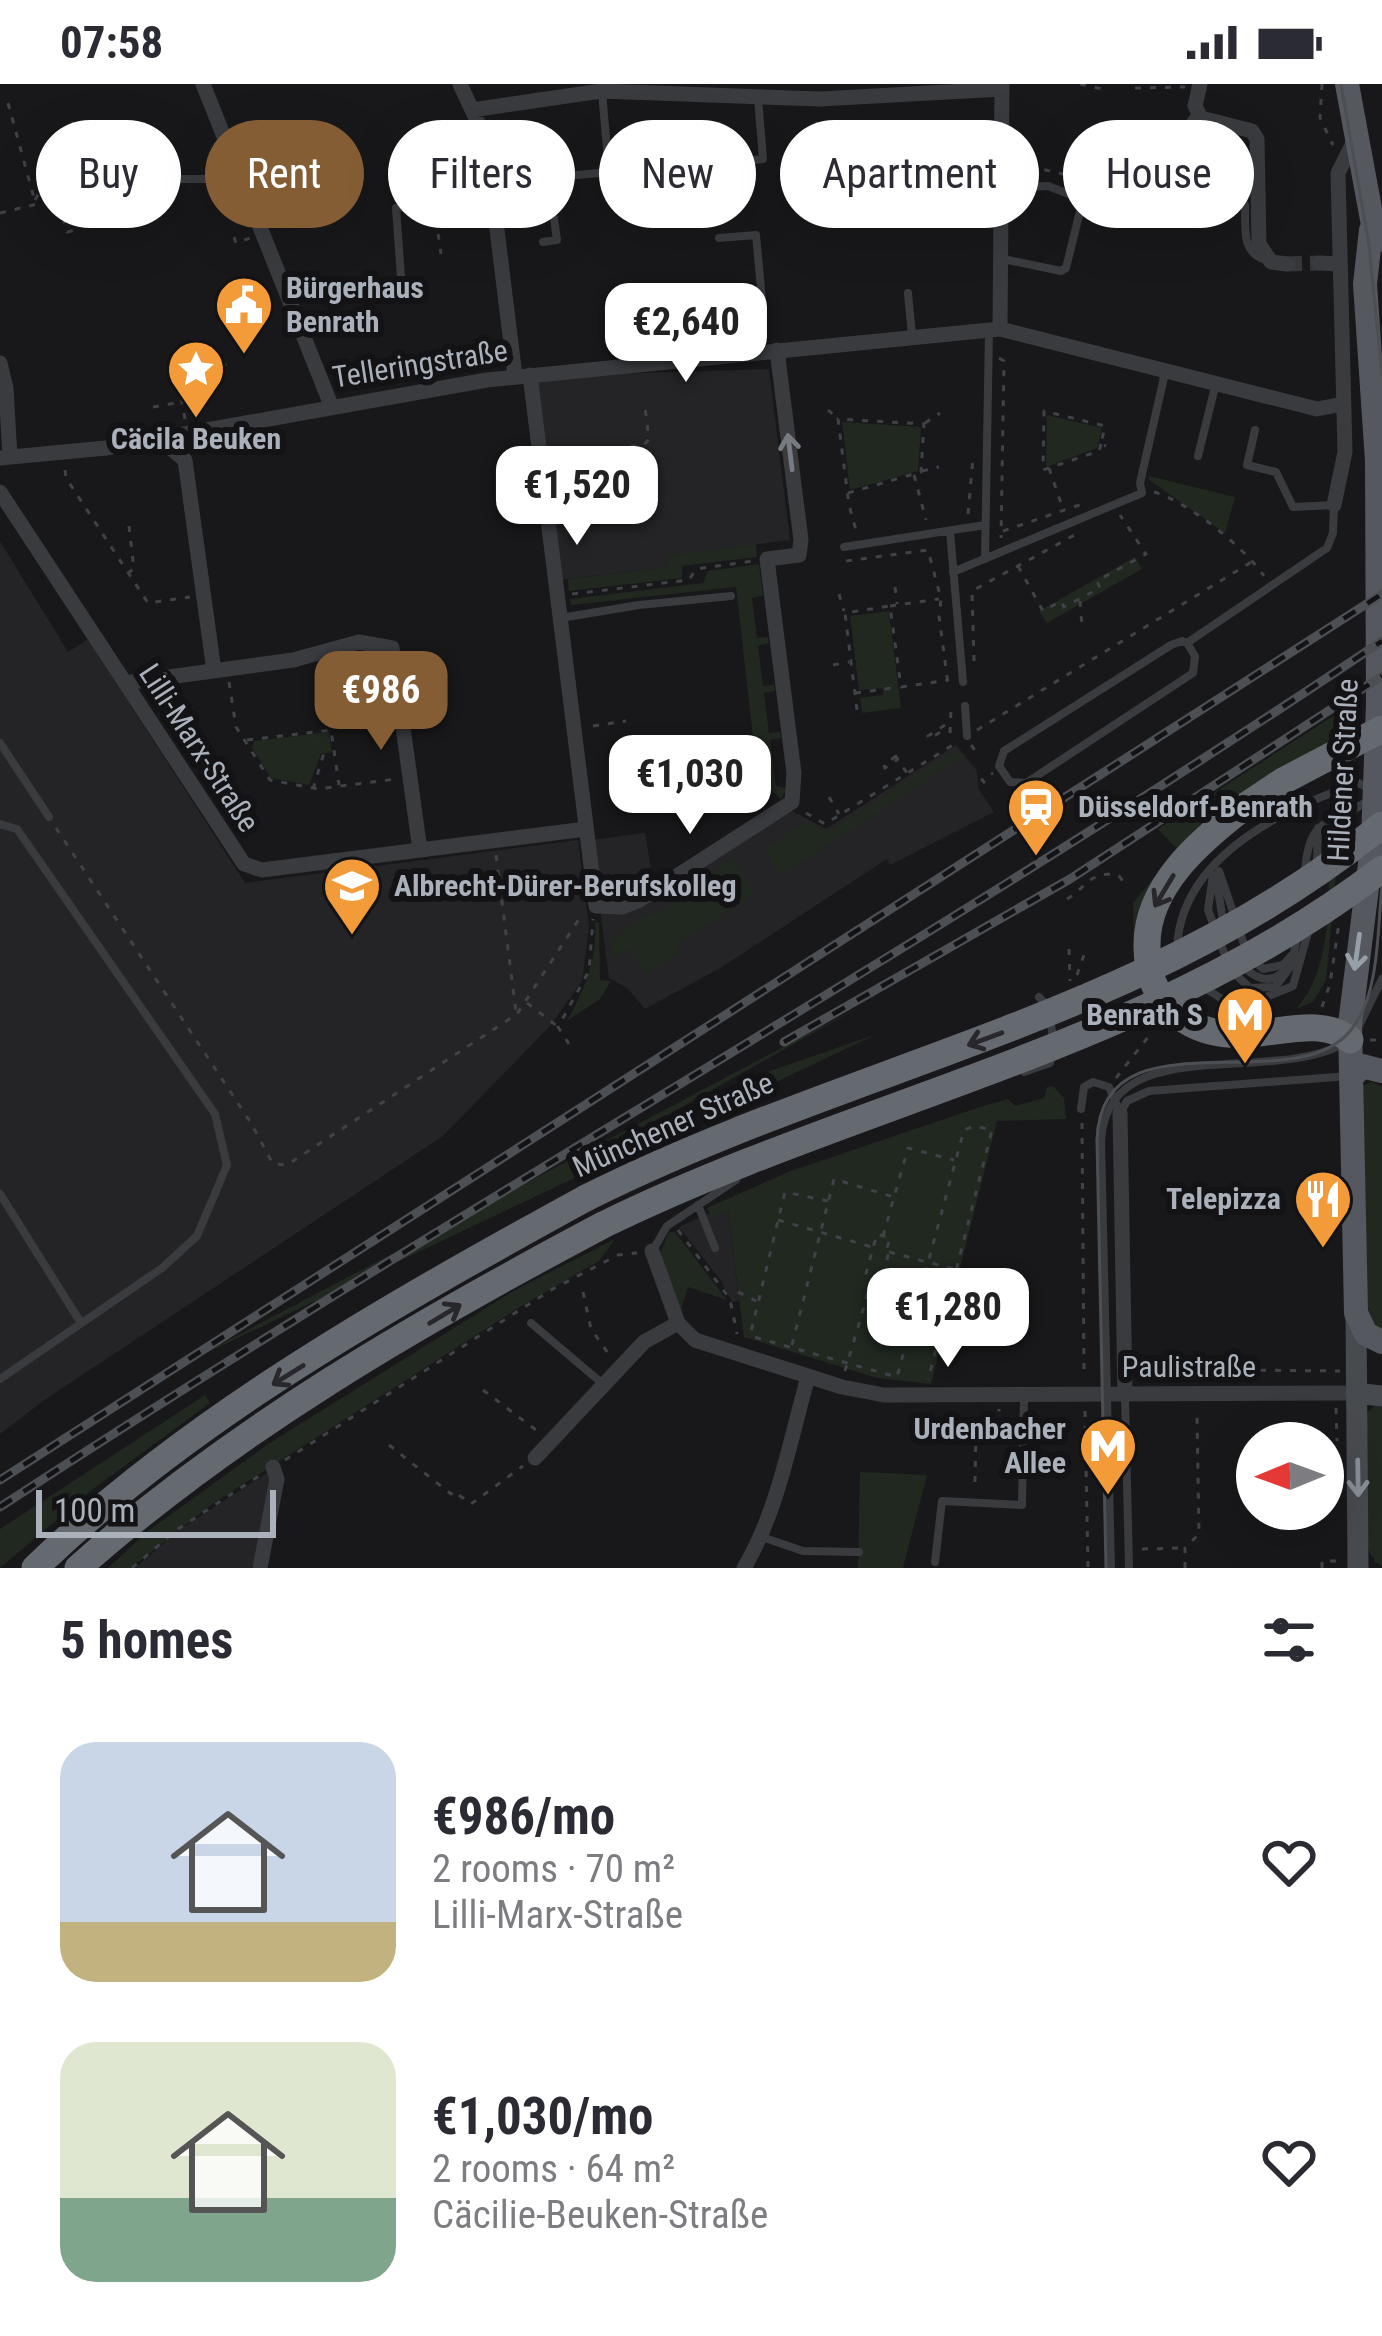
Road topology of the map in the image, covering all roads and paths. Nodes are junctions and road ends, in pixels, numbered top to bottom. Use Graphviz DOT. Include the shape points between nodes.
graph roads {
  1 [pos="203,84"];
  2 [pos="460,84"];
  3 [pos="1080,84"];
  4 [pos="1322,84"];
  5 [pos="1347,84"];
  6 [pos="1200,85"];
  7 [pos="1002,86"];
  8 [pos="623,87"];
  9 [pos="1135,88"];
  10 [pos="1102,89"];
  11 [pos="602,91"];
  12 [pos="758,96"];
  13 [pos="8,103"];
  14 [pos="472,110"];
  15 [pos="1199,116"];
  16 [pos="218,120"];
  17 [pos="477,120"];
  18 [pos="1002,120"];
  19 [pos="1196,120"];
  20 [pos="1206,120"];
  21 [pos="1254,134"];
  22 [pos="1356,137"];
  23 [pos="756,160"];
  24 [pos="1340,163"];
  25 [pos="575,175"];
  26 [pos="1254,175"];
  27 [pos="1039,184"];
  28 [pos="36,202"];
  29 [pos="1254,212"];
  30 [pos="0,213"];
  31 [pos="67,228"];
  32 [pos="261,228"];
  33 [pos="397,228"];
  34 [pos="438,228"];
  35 [pos="504,228"];
  36 [pos="555,228"];
  37 [pos="1002,228"];
  38 [pos="76,230"];
  39 [pos="1371,230"];
  40 [pos="719,238"];
  41 [pos="543,242"];
  42 [pos="441,254"];
  43 [pos="1382,258"];
  44 [pos="1002,259"];
  45 [pos="1279,263"];
  46 [pos="1320,263"];
  47 [pos="1339,263"];
  48 [pos="401,277"];
  49 [pos="908,293"];
  50 [pos="763,310"];
  51 [pos="348,317"];
  52 [pos="994,329"];
  53 [pos="303,334"];
  54 [pos="913,337"];
  55 [pos="770,345"];
  56 [pos="989,351"];
  57 [pos="0,363"];
  58 [pos="235,363"];
  59 [pos="1166,369"];
  60 [pos="523,375"];
  61 [pos="1216,381"];
  62 [pos="197,394"];
  63 [pos="182,397"];
  64 [pos="1343,404"];
  65 [pos="332,405"];
  66 [pos="645,406"];
  67 [pos="153,407"];
  68 [pos="828,410"];
  69 [pos="940,413"];
  70 [pos="838,419"];
  71 [pos="924,424"];
  72 [pos="1255,430"];
  73 [pos="158,438"];
  74 [pos="621,456"];
  75 [pos="1198,456"];
  76 [pos="5,458"];
  77 [pos="939,467"];
  78 [pos="1049,468"];
  79 [pos="917,473"];
  80 [pos="69,482"];
  81 [pos="0,492"];
  82 [pos="848,493"];
  83 [pos="1142,493"];
  84 [pos="1093,500"];
  85 [pos="1174,500"];
  86 [pos="1334,505"];
  87 [pos="1169,508"];
  88 [pos="1064,510"];
  89 [pos="1120,514"];
  90 [pos="1088,516"];
  91 [pos="926,520"];
  92 [pos="986,525"];
  93 [pos="129,526"];
  94 [pos="950,531"];
  95 [pos="1001,532"];
  96 [pos="860,545"];
  97 [pos="844,547"];
  98 [pos="1001,552"];
  99 [pos="766,559"];
  100 [pos="862,559"];
  101 [pos="985,559"];
  102 [pos="846,561"];
  103 [pos="1253,561"];
  104 [pos="1017,565"];
  105 [pos="128,572"];
  106 [pos="953,572"];
  107 [pos="996,582"];
  108 [pos="895,587"];
  109 [pos="1271,587"];
  110 [pos="839,594"];
  111 [pos="204,596"];
  112 [pos="557,596"];
  113 [pos="731,596"];
  114 [pos="1173,598"];
  115 [pos="941,599"];
  116 [pos="1080,599"];
  117 [pos="894,606"];
  118 [pos="1179,606"];
  119 [pos="844,613"];
  120 [pos="560,618"];
  121 [pos="1082,626"];
  122 [pos="1114,634"];
  123 [pos="1119,643"];
  124 [pos="1187,643"];
  125 [pos="851,662"];
  126 [pos="833,664"];
  127 [pos="221,670"];
  128 [pos="963,680"];
  129 [pos="948,682"];
  130 [pos="124,683"];
  131 [pos="901,687"];
  132 [pos="855,694"];
  133 [pos="964,706"];
  134 [pos="857,710"];
  135 [pos="951,711"];
  136 [pos="626,722"];
  137 [pos="574,728"];
  138 [pos="1382,729"];
  139 [pos="967,736"];
  140 [pos="244,741"];
  141 [pos="0,743"];
  142 [pos="956,743"];
  143 [pos="335,754"];
  144 [pos="896,757"];
  145 [pos="980,757"];
  146 [pos="907,773"];
  147 [pos="410,777"];
  148 [pos="339,787"];
  149 [pos="313,788"];
  150 [pos="1379,794"];
  151 [pos="830,797"];
  152 [pos="792,802"];
  153 [pos="840,816"];
  154 [pos="49,818"];
  155 [pos="0,824"];
  156 [pos="1382,825"];
  157 [pos="1318,828"];
  158 [pos="586,829"];
  159 [pos="494,841"];
  160 [pos="420,850"];
  161 [pos="1216,864"];
  162 [pos="1382,869"];
  163 [pos="1128,888"];
  164 [pos="1314,888"];
  165 [pos="1303,890"];
  166 [pos="1066,899"];
  167 [pos="596,906"];
  168 [pos="1086,949"];
  169 [pos="1295,952"];
  170 [pos="1382,979"];
  171 [pos="1070,992"];
  172 [pos="1039,997"];
  173 [pos="525,1002"];
  174 [pos="517,1014"];
  175 [pos="559,1027"];
  176 [pos="1152,1032"];
  177 [pos="1360,1040"];
  178 [pos="1382,1040"];
  179 [pos="569,1044"];
  180 [pos="1382,1071"];
  181 [pos="1020,1073"];
  182 [pos="1353,1076"];
  183 [pos="1001,1079"];
  184 [pos="1112,1090"];
  185 [pos="1082,1109"];
  186 [pos="1120,1113"];
  187 [pos="664,1142"];
  188 [pos="956,1160"];
  189 [pos="602,1165"];
  190 [pos="0,1194"];
  191 [pos="894,1197"];
  192 [pos="828,1201"];
  193 [pos="698,1205"];
  194 [pos="778,1220"];
  195 [pos="668,1226"];
  196 [pos="820,1231"];
  197 [pos="883,1236"];
  198 [pos="873,1247"];
  199 [pos="715,1248"];
  200 [pos="652,1252"];
  201 [pos="890,1252"];
  202 [pos="928,1262"];
  203 [pos="956,1270"];
  204 [pos="873,1276"];
  205 [pos="583,1292"];
  206 [pos="738,1292"];
  207 [pos="758,1302"];
  208 [pos="1356,1313"];
  209 [pos="81,1323"];
  210 [pos="531,1323"];
  211 [pos="678,1324"];
  212 [pos="737,1332"];
  213 [pos="751,1332"];
  214 [pos="908,1337"];
  215 [pos="1382,1342"];
  216 [pos="937,1344"];
  217 [pos="791,1347"];
  218 [pos="734,1354"];
  219 [pos="846,1366"];
  220 [pos="621,1368"];
  221 [pos="1098,1369"];
  222 [pos="1124,1369"];
  223 [pos="1084,1370"];
  224 [pos="1339,1371"];
  225 [pos="897,1378"];
  226 [pos="0,1379"];
  227 [pos="806,1383"];
  228 [pos="605,1386"];
  229 [pos="483,1390"];
  230 [pos="1357,1393"];
  231 [pos="1084,1394"];
  232 [pos="1106,1394"];
  233 [pos="1125,1394"];
  234 [pos="1000,1395"];
  235 [pos="1024,1395"];
  236 [pos="1382,1396"];
  237 [pos="1197,1416"];
  238 [pos="551,1442"];
  239 [pos="388,1445"];
  240 [pos="535,1458"];
  241 [pos="204,1467"];
  242 [pos="273,1467"];
  243 [pos="975,1482"];
  244 [pos="761,1536"];
  245 [pos="1185,1548"];
  246 [pos="1142,1549"];
  247 [pos="859,1552"];
  248 [pos="42,1561"];
  249 [pos="935,1562"];
  250 [pos="1355,1565"];
  251 [pos="14,1568"];
  252 [pos="78,1568"];
  253 [pos="101,1568"];
  254 [pos="132,1568"];
  255 [pos="260,1568"];
  256 [pos="744,1568"];
  257 [pos="1088,1568"];
  258 [pos="1111,1568"];
  259 [pos="1130,1568"];
  260 [pos="1185,1568"];
  261 [pos="1322,1568"];
  1 -- 16 [label="street"];
  2 -- 14 [label="street"];
  3 -- 10 [label="path"];
  4 -- 24 [label="path" via="1320,118"];
  5 -- 22 [label="main road, Hildener Straße"];
  6 -- 9 [label="path"];
  6 -- 15 [label="street"];
  7 -- 12 [label="street"];
  7 -- 18 [label="street"];
  8 -- 11 [label="street"];
  8 -- 12 [label="street"];
  11 -- 14 [label="street"];
  11 -- 25 [label="lane" via="609,172"];
  12 -- 23 [label="lane" via="763,159"];
  13 -- 28 [label="path"];
  14 -- 17 [label="street"];
  15 -- 19 [label="street"];
  15 -- 20 [label="street"];
  21 -- 26 [label="street"];
  22 -- 24 [label="street"];
  22 -- 39 [label="main road, Hildener Straße"];
  24 -- 47 [label="street"];
  27 -- 44 [label="lane" via="1082,203 1066,268"];
  28 -- 30 [label="path"];
  29 -- 45 [label="street" via="1259,244"];
  31 -- 38 [label="path"];
  32 -- 53 [label="street"];
  33 -- 48 [label="lane"];
  34 -- 42 [label="path"];
  35 -- 60 [label="street"];
  36 -- 41 [label="lane" via="557,240"];
  37 -- 44 [label="street"];
  39 -- 43 [label="main road, Hildener Straße"];
  39 -- 150 [label="main road, Hildener Straße" via="1365,284 1377,461"];
  40 -- 50 [label="lane" via="756,235"];
  44 -- 52 [label="street"];
  46 -- 47 [label="street"];
  47 -- 64 [label="street"];
  49 -- 54 [label="lane"];
  51 -- 53 [label="lane"];
  52 -- 54 [label="street, Telleringstraße"];
  52 -- 56 [label="lane"];
  52 -- 59 [label="street, Telleringstraße"];
  53 -- 65 [label="street"];
  54 -- 55 [label="street, Telleringstraße"];
  55 -- 60 [label="street, Telleringstraße"];
  99 -- 55 [label="street, one-way" via="807,553"];
  56 -- 92 [label="lane"];
  56 -- 95 [label="path" via="1004,361"];
  57 -- 76 [label="street"];
  58 -- 63 [label="path" via="177,374"];
  59 -- 61 [label="street, Telleringstraße"];
  59 -- 83 [label="lane"];
  60 -- 65 [label="street, Telleringstraße"];
  60 -- 112 [label="street"];
  61 -- 64 [label="street, Telleringstraße" via="1317,409"];
  61 -- 75 [label="lane"];
  62 -- 63 [label="path"];
  63 -- 67 [label="path"];
  64 -- 86 [label="street" via="1345,452"];
  65 -- 73 [label="street, Telleringstraße"];
  66 -- 74 [label="path" via="649,439"];
  68 -- 70 [label="path"];
  69 -- 71 [label="path"];
  70 -- 71 [label="path"];
  70 -- 82 [label="path"];
  71 -- 79 [label="path"];
  72 -- 86 [label="lane" via="1247,465 1276,472 1293,506"];
  73 -- 76 [label="street, Telleringstraße"];
  73 -- 111 [label="street" via="185,460"];
  77 -- 79 [label="path"];
  78 -- 78 [label="path" via="1099,451 1105,426 1044,411 1042,470"];
  78 -- 88 [label="path"];
  79 -- 82 [label="path"];
  79 -- 91 [label="path"];
  80 -- 105 [label="path"];
  81 -- 130 [label="street, Lilli-Marx-Straße"];
  82 -- 96 [label="path"];
  83 -- 85 [label="path"];
  83 -- 90 [label="lane"];
  84 -- 88 [label="path"];
  85 -- 87 [label="path"];
  85 -- 103 [label="path"];
  86 -- 109 [label="lane" via="1328,548"];
  88 -- 95 [label="path"];
  89 -- 116 [label="path" via="1146,554"];
  90 -- 98 [label="lane"];
  90 -- 104 [label="path" via="1079,535"];
  92 -- 94 [label="lane"];
  92 -- 101 [label="lane"];
  93 -- 105 [label="path"];
  94 -- 96 [label="lane"];
  94 -- 106 [label="lane"];
  95 -- 98 [label="path"];
  96 -- 97 [label="lane"];
  96 -- 100 [label="path"];
  98 -- 101 [label="lane"];
  99 -- 112 [label="path" via="695,569 689,580"];
  99 -- 152 [label="street"];
  100 -- 102 [label="path"];
  100 -- 115 [label="path" via="928,550"];
  101 -- 106 [label="lane"];
  101 -- 107 [label="path"];
  103 -- 109 [label="path"];
  103 -- 118 [label="path"];
  104 -- 107 [label="path"];
  104 -- 116 [label="path" via="1043,611"];
  105 -- 111 [label="path" via="148,603"];
  106 -- 128 [label="lane"];
  107 -- 128 [label="path" via="972,591 975,660"];
  108 -- 117 [label="path"];
  109 -- 124 [label="lane"];
  110 -- 119 [label="path"];
  111 -- 127 [label="street"];
  112 -- 120 [label="street"];
  113 -- 120 [label="lane"];
  114 -- 118 [label="path"];
  115 -- 117 [label="path"];
  115 -- 129 [label="path"];
  116 -- 121 [label="path"];
  117 -- 119 [label="path"];
  117 -- 131 [label="path"];
  118 -- 123 [label="path"];
  119 -- 125 [label="path"];
  120 -- 137 [label="street" via="575,683"];
  122 -- 123 [label="path"];
  123 -- 139 [label="path"];
  124 -- 124 [label="lane" via="1171,645 1004,752 999,766 1010,782 1026,783 1192,673 1196,656"];
  125 -- 126 [label="path"];
  125 -- 132 [label="path"];
  127 -- 130 [label="street"];
  127 -- 140 [label="path"];
  127 -- 147 [label="street" via="359,642 392,648"];
  128 -- 129 [label="path"];
  129 -- 131 [label="path"];
  130 -- 160 [label="street, Lilli-Marx-Straße" via="244,864 262,870"];
  131 -- 132 [label="path"];
  132 -- 134 [label="path"];
  133 -- 139 [label="lane"];
  135 -- 142 [label="path" via="946,727"];
  136 -- 137 [label="path"];
  137 -- 158 [label="street"];
  138 -- 177 [label="highway, one-way, bridge" via="1282,781 1192,852 1159,897 1147,942 1155,988 1180,1017 1223,1034 1317,1028"];
  139 -- 142 [label="path"];
  139 -- 145 [label="path"];
  140 -- 143 [label="path" via="332,730"];
  140 -- 149 [label="path" via="270,780"];
  141 -- 154 [label="lane"];
  142 -- 146 [label="path"];
  143 -- 148 [label="path"];
  143 -- 149 [label="path" via="323,756"];
  144 -- 146 [label="path"];
  146 -- 153 [label="path"];
  147 -- 148 [label="path"];
  147 -- 160 [label="street"];
  148 -- 149 [label="path"];
  150 -- 157 [label="lane"];
  150 -- 161 [label="lane" via="1359,783 1303,803"];
  150 -- 177 [label="main road, Hildener Straße, one-way"];
  151 -- 153 [label="path"];
  152 -- 153 [label="path" via="818,823"];
  152 -- 167 [label="street" via="638,902"];
  154 -- 174 [label="path" via="273,1163 287,1165"];
  155 -- 209 [label="lane" via="17,830 215,1114 227,1165 197,1235"];
  156 -- 248 [label="highway, Münchener Straße, one-way, bridge" via="1290,894 1139,977 744,1126 586,1198 230,1411"];
  157 -- 164 [label="lane"];
  157 -- 165 [label="lane" via="1309,838"];
  158 -- 159 [label="street, Lilli-Marx-Straße"];
  158 -- 167 [label="street"];
  159 -- 160 [label="street, Lilli-Marx-Straße"];
  159 -- 174 [label="path"];
  161 -- 169 [label="lane" via="1256,964 1274,969"];
  161 -- 169 [label="lane" via="1208,910 1240,981 1275,987"];
  161 -- 169 [label="lane" via="1182,919 1183,969 1237,1009 1293,986 1306,909"];
  241 -- 162 [label="highway, Münchener Straße, one-way, bridge" via="377,1354 603,1225 755,1156 1152,1007 1300,927"];
  163 -- 166 [label="path" via="1119,876 1099,874"];
  167 -- 173 [label="path" via="587,907"];
  167 -- 175 [label="path" via="589,970"];
  168 -- 171 [label="path"];
  170 -- 177 [label="lane"];
  172 -- 181 [label="lane" via="1052,1022 1053,1060"];
  173 -- 174 [label="path"];
  173 -- 175 [label="path"];
  175 -- 179 [label="path"];
  176 -- 184 [label="path"];
  177 -- 178 [label="path"];
  177 -- 182 [label="main road, Hildener Straße"];
  177 -- 184 [label="lane" via="1296,1060 1154,1072"];
  180 -- 182 [label="main road" via="1362,1066"];
  182 -- 186 [label="lane" via="1148,1091"];
  182 -- 208 [label="main road, Hildener Straße"];
  183 -- 193 [label="lane" via="758,1165"];
  184 -- 185 [label="lane" via="1086,1085"];
  184 -- 186 [label="lane"];
  184 -- 232 [label="lane" via="1101,1141"];
  185 -- 223 [label="path"];
  186 -- 222 [label="street"];
  187 -- 189 [label="path" via="656,1136"];
  188 -- 191 [label="path" via="908,1148"];
  188 -- 202 [label="path"];
  188 -- 203 [label="path" via="964,1130 992,1130"];
  190 -- 209 [label="lane"];
  191 -- 192 [label="path" via="834,1179"];
  191 -- 197 [label="path"];
  192 -- 194 [label="path" via="785,1192"];
  192 -- 196 [label="path"];
  193 -- 195 [label="lane"];
  193 -- 199 [label="lane"];
  194 -- 196 [label="path"];
  194 -- 207 [label="path"];
  195 -- 200 [label="lane"];
  195 -- 212 [label="path" via="715,1275"];
  196 -- 198 [label="path"];
  196 -- 217 [label="path"];
  197 -- 198 [label="path"];
  197 -- 201 [label="path"];
  198 -- 204 [label="path" via="866,1273"];
  200 -- 211 [label="street"];
  200 -- 242 [label="path" via="618,1255 551,1290"];
  201 -- 202 [label="path"];
  201 -- 204 [label="path" via="882,1278"];
  202 -- 203 [label="path"];
  202 -- 214 [label="path"];
  203 -- 216 [label="path"];
  204 -- 219 [label="path"];
  205 -- 220 [label="path" via="591,1328"];
  206 -- 207 [label="path"];
  207 -- 213 [label="path"];
  208 -- 215 [label="main road" via="1366,1334"];
  208 -- 230 [label="main road, Hildener Straße"];
  209 -- 226 [label="lane"];
  210 -- 228 [label="lane"];
  211 -- 218 [label="street, Paulistraße" via="695,1340"];
  211 -- 220 [label="street" via="644,1342"];
  212 -- 213 [label="path"];
  212 -- 218 [label="path"];
  213 -- 217 [label="path"];
  214 -- 216 [label="path"];
  214 -- 225 [label="path"];
  216 -- 225 [label="path" via="928,1381"];
  217 -- 219 [label="path"];
  218 -- 227 [label="street, Paulistraße"];
  219 -- 225 [label="path"];
  220 -- 228 [label="street"];
  221 -- 223 [label="path"];
  222 -- 224 [label="path"];
  222 -- 233 [label="street"];
  223 -- 231 [label="path"];
  227 -- 234 [label="street, Paulistraße" via="884,1395"];
  227 -- 244 [label="street"];
  228 -- 238 [label="street"];
  229 -- 238 [label="path"];
  230 -- 233 [label="street, Paulistraße"];
  230 -- 236 [label="main road"];
  230 -- 250 [label="main road, Hildener Straße, one-way"];
  231 -- 232 [label="street, Paulistraße"];
  231 -- 235 [label="street, Paulistraße"];
  231 -- 257 [label="path"];
  232 -- 233 [label="street, Paulistraße"];
  232 -- 258 [label="lane"];
  233 -- 259 [label="lane"];
  234 -- 235 [label="street, Paulistraße"];
  234 -- 243 [label="path" via="999,1421 992,1430 976,1429"];
  235 -- 249 [label="lane" via="1022,1504 942,1502"];
  237 -- 245 [label="path" via="1198,1534"];
  238 -- 240 [label="street"];
  239 -- 240 [label="path" via="471,1504"];
  241 -- 252 [label="highway, Münchener Straße"];
  241 -- 253 [label="highway" via="198,1485"];
  242 -- 254 [label="path"];
  242 -- 255 [label="street"];
  244 -- 247 [label="lane" via="803,1551"];
  244 -- 256 [label="street"];
  245 -- 246 [label="path"];
  245 -- 260 [label="path"];
  248 -- 251 [label="highway" via="30,1554"];
  250 -- 261 [label="path" via="1322,1561"];
}
